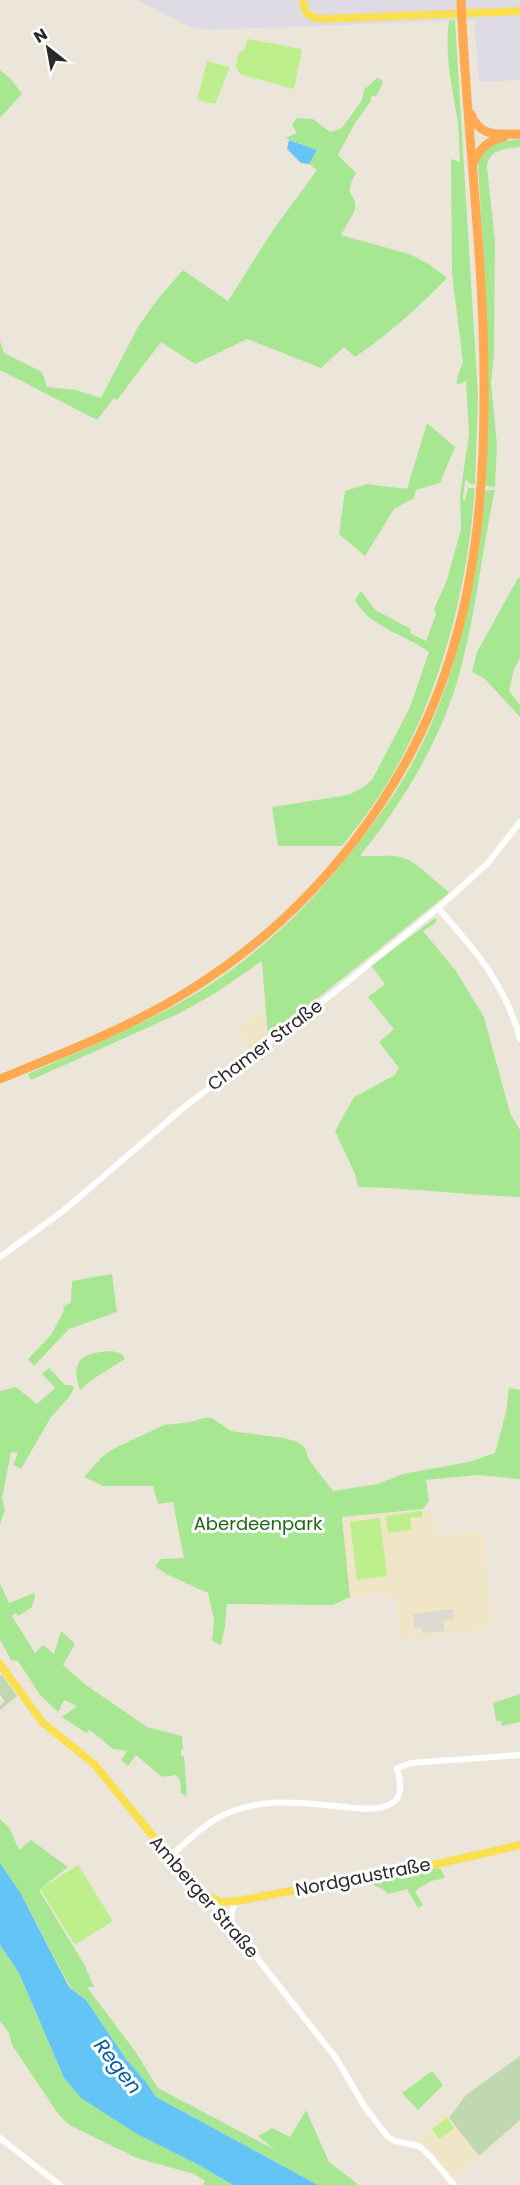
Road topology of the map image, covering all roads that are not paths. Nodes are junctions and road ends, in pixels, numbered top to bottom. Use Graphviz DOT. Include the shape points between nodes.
graph roads {
  1 [pos="303,0"];
  2 [pos="461,1"];
  3 [pos="520,11"];
  4 [pos="467,100"];
  5 [pos="519,134"];
  6 [pos="472,168"];
  7 [pos="520,822"];
  8 [pos="438,908"];
  9 [pos="520,1039"];
  10 [pos="0,1079"];
  11 [pos="0,1257"];
  12 [pos="0,1664"];
  13 [pos="520,1755"];
  14 [pos="520,1845"];
  15 [pos="170,1857"];
  16 [pos="206,1896"];
  17 [pos="237,1901"];
  18 [pos="231,1925"];
  19 [pos="0,2138"];
  20 [pos="60,2185"];
  21 [pos="454,2185"];
  1 -- 3 [label="main road" via="305,12 322,19"];
  2 -- 4 [label="highway"];
  4 -- 5 [label="highway" via="478,128"];
  4 -- 6 [label="highway"];
  5 -- 6 [label="highway" via="489,142 479,151"];
  6 -- 10 [label="highway" via="484,359 482,477 473,558 461,618 437,694 395,782 321,881 243,953 171,1001 126,1025"];
  7 -- 8 [label="street, Chamer Straße" via="488,862"];
  8 -- 9 [label="street" via="494,976"];
  8 -- 11 [label="street, Chamer Straße" via="183,1108 63,1211"];
  12 -- 15 [label="main road, Amberger Straße" via="42,1722 94,1764"];
  13 -- 15 [label="street" via="411,1763 397,1768 401,1790 386,1807 288,1802 251,1805 215,1819"];
  14 -- 17 [label="main road, Nordgaustraße"];
  15 -- 16 [label="main road, Amberger Straße"];
  16 -- 17 [label="main road, Nordgaustraße" via="221,1902"];
  16 -- 18 [label="street, Amberger Straße"];
  17 -- 18 [label="street"];
  18 -- 21 [label="street, Amberger Straße" via="336,2058 364,2106 388,2137 419,2146"];
  19 -- 20 [label="street"];
}
